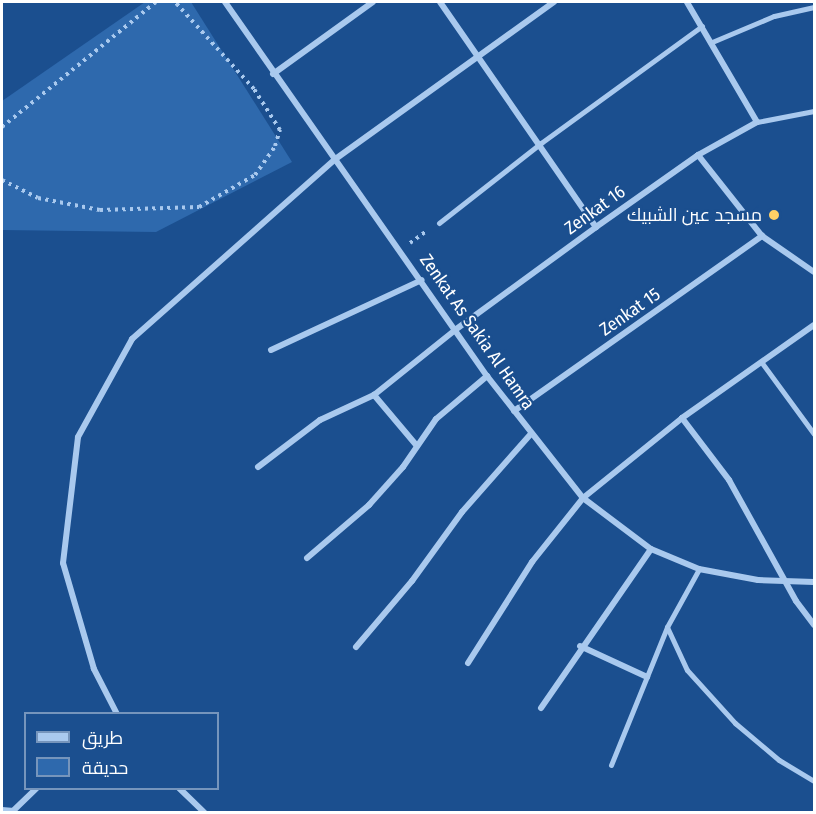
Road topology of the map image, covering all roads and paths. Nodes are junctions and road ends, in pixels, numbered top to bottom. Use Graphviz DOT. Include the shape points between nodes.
graph roads {
  1 [pos="156,2"];
  2 [pos="175,2"];
  3 [pos="225,2"];
  4 [pos="372,2"];
  5 [pos="440,2"];
  6 [pos="554,2"];
  7 [pos="687,2"];
  8 [pos="814,7"];
  9 [pos="702,26"];
  10 [pos="712,42"];
  11 [pos="480,55"];
  12 [pos="273,74"];
  13 [pos="814,111"];
  14 [pos="757,123"];
  15 [pos="2,127"];
  16 [pos="541,143"];
  17 [pos="698,155"];
  18 [pos="334,160"];
  19 [pos="2,180"];
  20 [pos="439,223"];
  21 [pos="596,227"];
  22 [pos="762,236"];
  23 [pos="400,249"];
  24 [pos="814,272"];
  25 [pos="422,280"];
  26 [pos="814,325"];
  27 [pos="455,330"];
  28 [pos="271,350"];
  29 [pos="762,363"];
  30 [pos="487,376"];
  31 [pos="374,396"];
  32 [pos="514,411"];
  33 [pos="682,418"];
  34 [pos="814,434"];
  35 [pos="530,435"];
  36 [pos="417,446"];
  37 [pos="258,467"];
  38 [pos="584,498"];
  39 [pos="651,549"];
  40 [pos="307,558"];
  41 [pos="699,569"];
  42 [pos="785,582"];
  43 [pos="814,582"];
  44 [pos="814,625"];
  45 [pos="667,627"];
  46 [pos="580,646"];
  47 [pos="356,647"];
  48 [pos="468,663"];
  49 [pos="647,677"];
  50 [pos="541,708"];
  51 [pos="116,712"];
  52 [pos="611,765"];
  53 [pos="814,781"];
  54 [pos="36,790"];
  55 [pos="180,790"];
  56 [pos="2,810"];
  57 [pos="13,812"];
  58 [pos="204,813"];
  1 -- 15 [label="path"];
  2 -- 19 [label="path" via="254,89 280,130 275,146 255,175 199,207 100,210 38,198"];
  3 -- 12 [label="street, Zenkat As Sakia Al Hamra"];
  4 -- 12 [label="street"];
  5 -- 11 [label="street"];
  6 -- 11 [label="street"];
  7 -- 9 [label="street"];
  8 -- 10 [label="street" via="774,16"];
  9 -- 10 [label="street"];
  9 -- 16 [label="street"];
  10 -- 14 [label="street"];
  11 -- 16 [label="street"];
  11 -- 18 [label="street"];
  12 -- 18 [label="street, Zenkat As Sakia Al Hamra"];
  13 -- 14 [label="street"];
  14 -- 17 [label="street, Zenkat 16"];
  16 -- 20 [label="street"];
  16 -- 21 [label="street"];
  17 -- 21 [label="street, Zenkat 16"];
  17 -- 22 [label="street"];
  18 -- 23 [label="street, Zenkat As Sakia Al Hamra"];
  18 -- 51 [label="street" via="132,339 78,437 63,563 94,669"];
  20 -- 23 [label="path"];
  21 -- 27 [label="street, Zenkat 16"];
  22 -- 24 [label="street"];
  22 -- 32 [label="street, Zenkat 15"];
  23 -- 25 [label="street, Zenkat As Sakia Al Hamra"];
  25 -- 27 [label="street, Zenkat As Sakia Al Hamra"];
  25 -- 28 [label="street"];
  26 -- 29 [label="street"];
  27 -- 30 [label="street, Zenkat As Sakia Al Hamra"];
  27 -- 31 [label="street, Zenkat 16"];
  29 -- 33 [label="street"];
  29 -- 34 [label="street"];
  30 -- 32 [label="street, Zenkat As Sakia Al Hamra"];
  30 -- 36 [label="street" via="436,419"];
  31 -- 36 [label="street"];
  31 -- 37 [label="street, Zenkat 16" via="320,420"];
  32 -- 35 [label="street, Zenkat As Sakia Al Hamra"];
  33 -- 38 [label="street"];
  33 -- 42 [label="street" via="729,480"];
  35 -- 38 [label="street, Zenkat As Sakia Al Hamra"];
  35 -- 47 [label="street" via="462,512 412,581"];
  36 -- 40 [label="street" via="369,505"];
  38 -- 39 [label="street, Zenkat As Sakia Al Hamra"];
  38 -- 48 [label="street" via="532,562"];
  39 -- 41 [label="street, Zenkat As Sakia Al Hamra"];
  39 -- 46 [label="street"];
  41 -- 42 [label="street, Zenkat As Sakia Al Hamra"];
  41 -- 45 [label="street"];
  42 -- 43 [label="street, Zenkat As Sakia Al Hamra"];
  42 -- 44 [label="street"];
  45 -- 49 [label="street"];
  45 -- 53 [label="street" via="687,670 735,723 779,760"];
  46 -- 49 [label="street"];
  46 -- 50 [label="street"];
  49 -- 52 [label="street"];
  54 -- 57 [label="street"];
  55 -- 58 [label="street"];
  56 -- 57 [label="street"];
}
